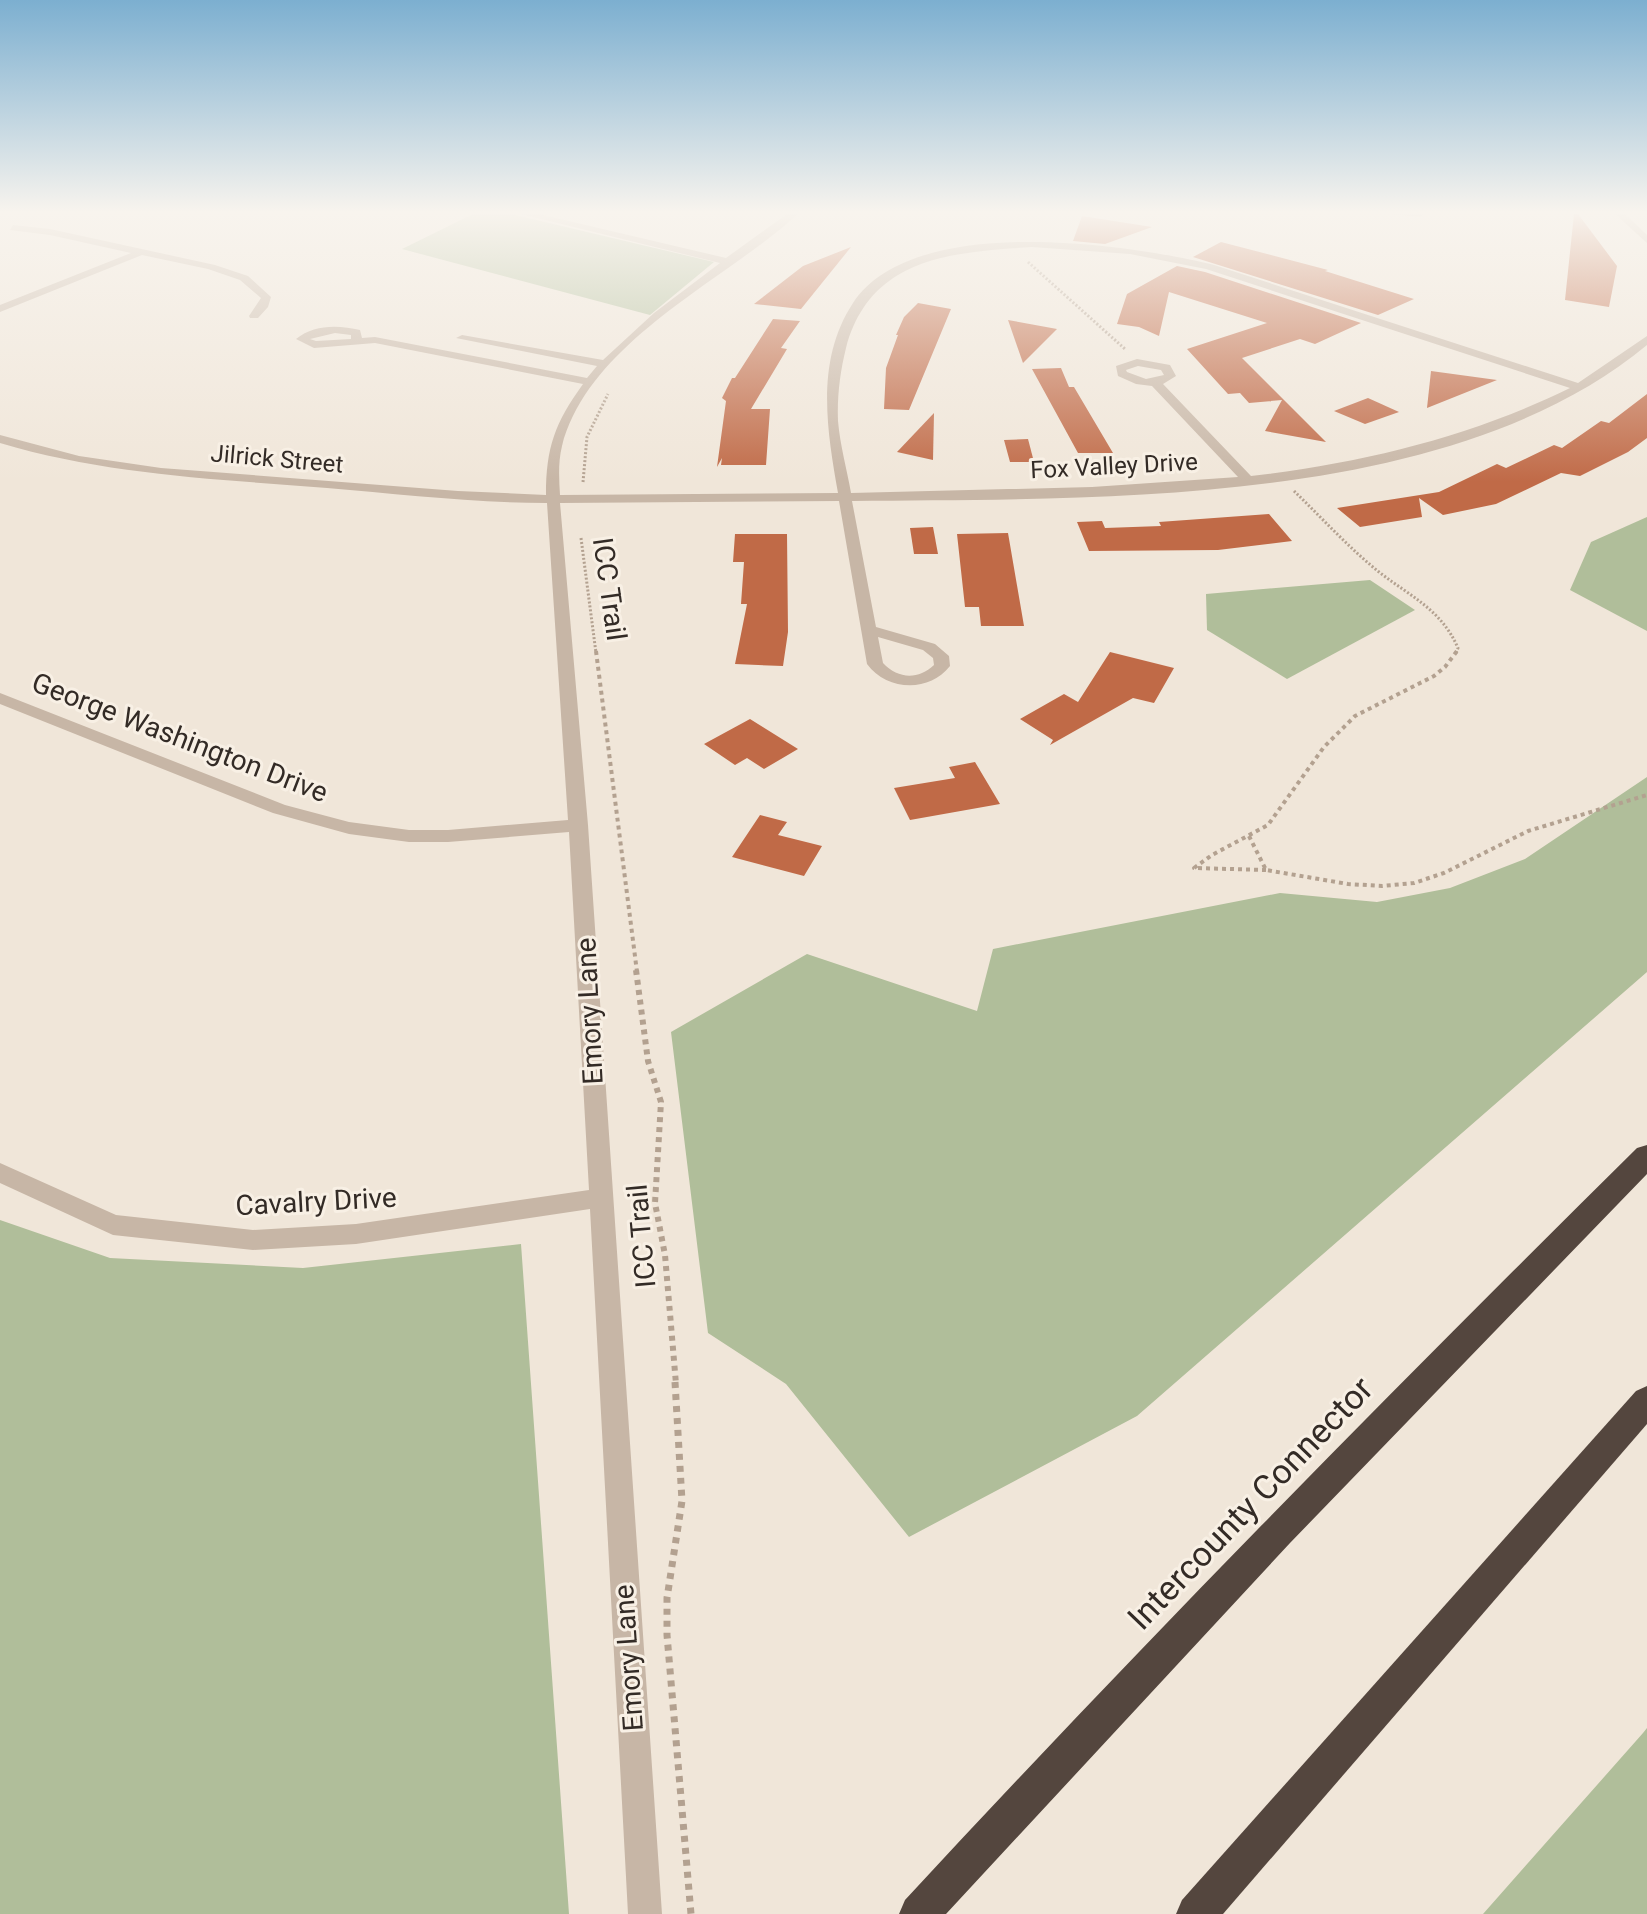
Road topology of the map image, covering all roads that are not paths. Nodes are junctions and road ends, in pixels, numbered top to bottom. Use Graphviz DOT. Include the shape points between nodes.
graph roads {
  1 [pos="264,303"];
  2 [pos="676,303"];
  3 [pos="858,303"];
  4 [pos="1317,303"];
  5 [pos="254,316"];
  6 [pos="462,338"];
  7 [pos="1647,339"];
  8 [pos="357,340"];
  9 [pos="604,364"];
  10 [pos="589,382"];
  11 [pos="1155,382"];
  12 [pos="1578,387"];
  13 [pos="0,439"];
  14 [pos="1248,480"];
  15 [pos="553,498"];
  16 [pos="845,499"];
  17 [pos="869,630"];
  18 [pos="0,698"];
  19 [pos="579,825"];
  20 [pos="1647,1156"];
  21 [pos="0,1172"];
  22 [pos="599,1198"];
  23 [pos="1647,1401"];
  24 [pos="645,1914"];
  25 [pos="919,1914"];
  26 [pos="1196,1914"];
  1 -- 5 [label="street"];
  2 -- 9 [label="street, Emory Lane"];
  3 -- 16 [label="street" via="832,388 832,425"];
  4 -- 12 [label="street"];
  6 -- 9 [label="street"];
  7 -- 12 [label="street, Fox Valley Drive"];
  8 -- 10 [label="street"];
  9 -- 10 [label="street, Emory Lane"];
  10 -- 15 [label="street, Emory Lane" via="555,446"];
  11 -- 14 [label="street"];
  12 -- 14 [label="street, Fox Valley Drive" via="1444,442"];
  13 -- 15 [label="street, Jilrick Street" via="75,459 155,471 479,497"];
  14 -- 16 [label="street, Fox Valley Drive" via="1121,490"];
  15 -- 16 [label="street, Fox Valley Drive"];
  15 -- 19 [label="street, Emory Lane"];
  16 -- 17 [label="street"];
  17 -- 17 [label="street" via="875,664 885,675 916,680 942,666 941,656 929,647"];
  18 -- 19 [label="street, George Washington Drive" via="279,809 349,828 448,836"];
  19 -- 22 [label="street, Emory Lane"];
  20 -- 25 [label="highway, Intercounty Connector" via="1287,1522"];
  21 -- 22 [label="street, Cavalry Drive" via="113,1225 253,1240 356,1234"];
  22 -- 24 [label="street, Emory Lane"];
  23 -- 26 [label="highway"];
}
